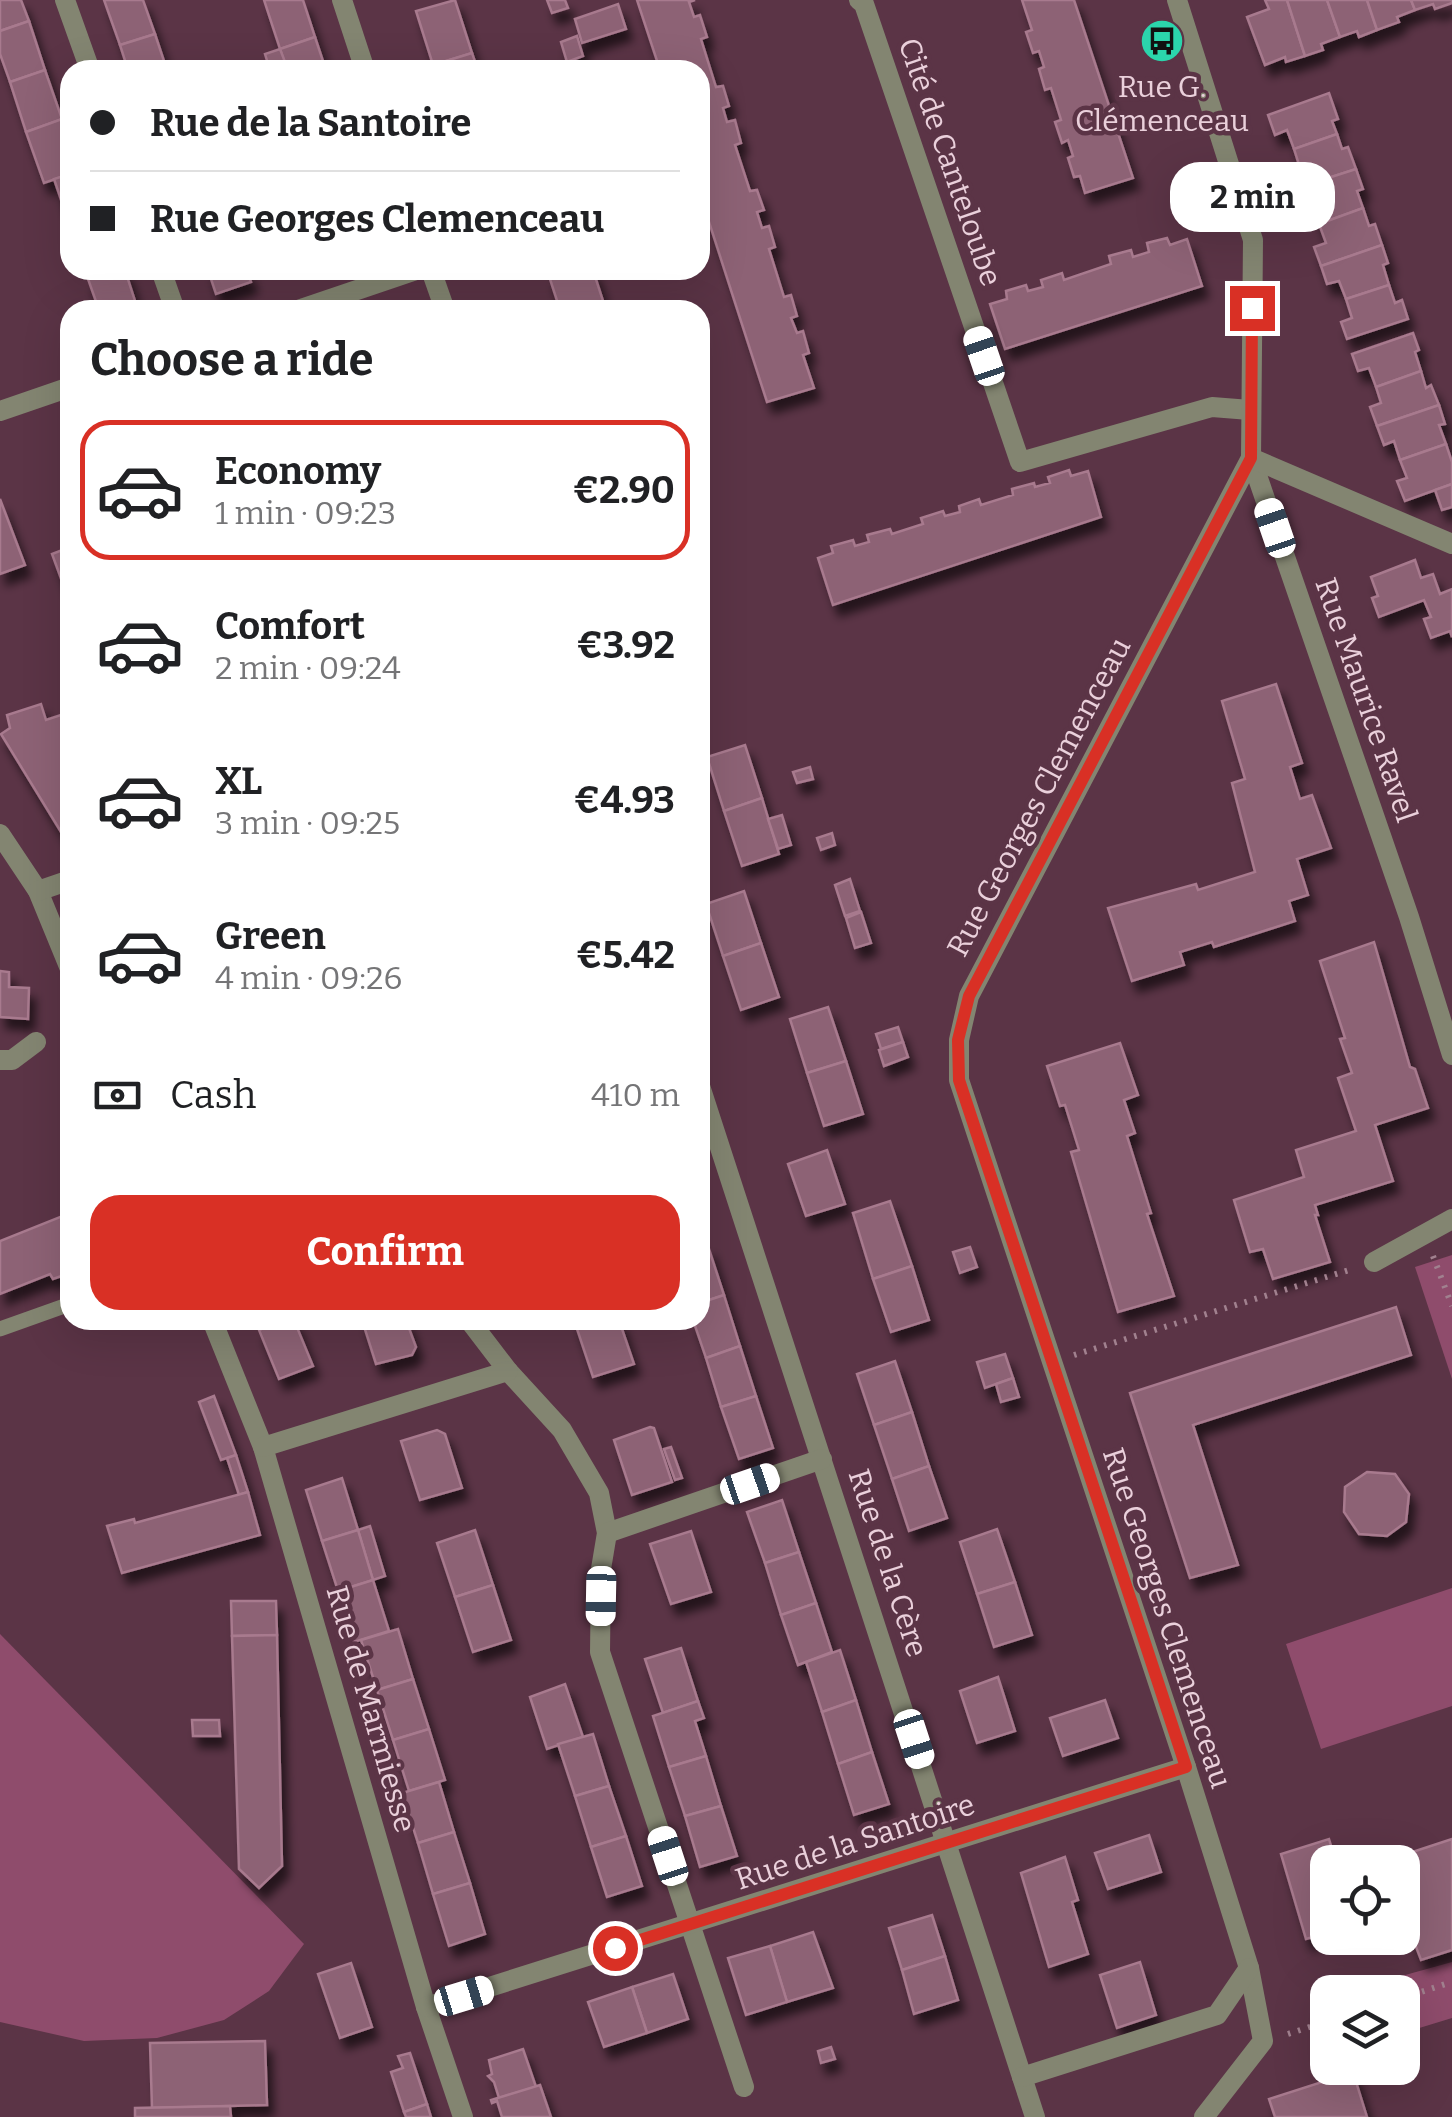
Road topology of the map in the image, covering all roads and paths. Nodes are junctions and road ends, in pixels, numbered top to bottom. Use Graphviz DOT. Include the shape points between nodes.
graph roads {
  1 [pos="65,0"];
  2 [pos="342,0"];
  3 [pos="858,0"];
  4 [pos="1180,1"];
  5 [pos="86,60"];
  6 [pos="362,60"];
  7 [pos="386,280"];
  8 [pos="328,300"];
  9 [pos="60,391"];
  10 [pos="1250,410"];
  11 [pos="0,411"];
  12 [pos="1251,458"];
  13 [pos="1452,544"];
  14 [pos="0,834"];
  15 [pos="60,883"];
  16 [pos="38,890"];
  17 [pos="60,944"];
  18 [pos="36,1042"];
  19 [pos="1452,1056"];
  20 [pos="0,1060"];
  21 [pos="710,1122"];
  22 [pos="1452,1219"];
  23 [pos="1425,1233"];
  24 [pos="1374,1262"];
  25 [pos="1452,1306"];
  26 [pos="60,1308"];
  27 [pos="0,1329"];
  28 [pos="216,1330"];
  29 [pos="477,1330"];
  30 [pos="1051,1362"];
  31 [pos="508,1371"];
  32 [pos="264,1446"];
  33 [pos="822,1459"];
  34 [pos="606,1533"];
  35 [pos="1186,1767"];
  36 [pos="948,1844"];
  37 [pos="690,1925"];
  38 [pos="1248,1968"];
  39 [pos="1452,1982"];
  40 [pos="1420,1992"];
  41 [pos="426,2007"];
  42 [pos="1310,2027"];
  43 [pos="1263,2042"];
  44 [pos="1022,2077"];
  45 [pos="744,2086"];
  46 [pos="463,2117"];
  47 [pos="1035,2117"];
  48 [pos="1204,2117"];
  1 -- 5 [label="street"];
  2 -- 6 [label="street"];
  3 -- 10 [label="street, Cité de Canteloube" via="1020,462 1212,407"];
  4 -- 10 [label="street, Rue Georges Clemenceau" via="1253,240"];
  7 -- 8 [label="street"];
  9 -- 11 [label="street"];
  10 -- 12 [label="street, Rue Georges Clemenceau"];
  12 -- 13 [label="street"];
  12 -- 19 [label="street, Rue Maurice Ravel"];
  12 -- 30 [label="street, Rue Georges Clemenceau" via="969,996 958,1040 959,1080"];
  14 -- 16 [label="street"];
  15 -- 16 [label="street"];
  16 -- 17 [label="street"];
  18 -- 20 [label="street" via="12,1060"];
  21 -- 33 [label="street, Rue de la Cère"];
  22 -- 23 [label="street"];
  23 -- 24 [label="street"];
  23 -- 25 [label="path"];
  24 -- 30 [label="path"];
  26 -- 27 [label="lane"];
  28 -- 32 [label="street, Rue de Marmiesse"];
  29 -- 31 [label="street"];
  30 -- 35 [label="street, Rue Georges Clemenceau"];
  31 -- 32 [label="street"];
  31 -- 34 [label="street" via="562,1430 599,1493"];
  32 -- 41 [label="street, Rue de Marmiesse"];
  33 -- 34 [label="street"];
  33 -- 36 [label="street, Rue de la Cère"];
  34 -- 37 [label="street" via="600,1652"];
  35 -- 36 [label="street, Rue de la Santoire"];
  35 -- 38 [label="street, Rue Georges Clemenceau"];
  36 -- 37 [label="street, Rue de la Santoire"];
  36 -- 44 [label="street, Rue de la Cère"];
  37 -- 41 [label="street, Rue de la Santoire"];
  37 -- 45 [label="street"];
  38 -- 43 [label="street, Rue Georges Clemenceau"];
  38 -- 44 [label="street" via="1216,2016"];
  39 -- 40 [label="path"];
  41 -- 46 [label="street, Rue de Marmiesse"];
  42 -- 43 [label="path"];
  43 -- 48 [label="street"];
  44 -- 47 [label="street, Rue de la Cère"];
}
